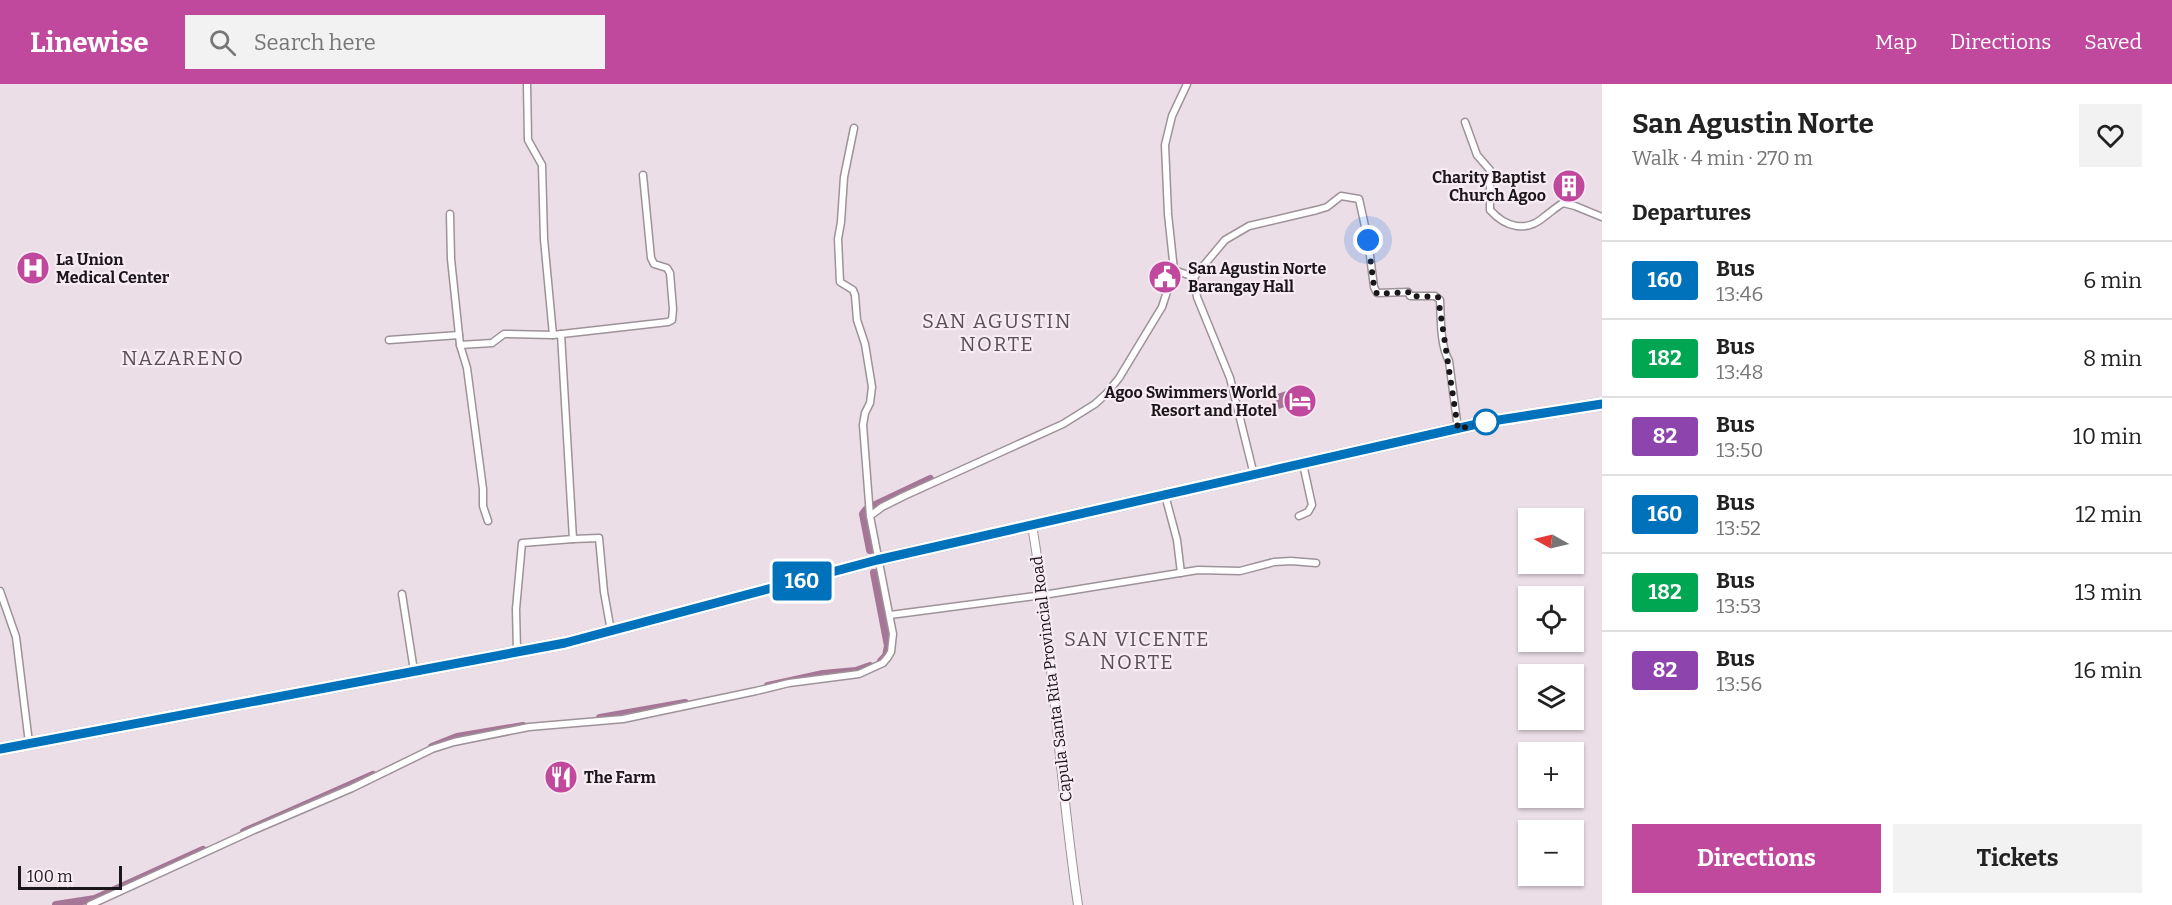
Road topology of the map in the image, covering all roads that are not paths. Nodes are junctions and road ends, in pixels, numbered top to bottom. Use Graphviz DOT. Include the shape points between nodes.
graph roads {
  1 [pos="527,84"];
  2 [pos="1187,84"];
  3 [pos="1466,122"];
  4 [pos="854,128"];
  5 [pos="643,175"];
  6 [pos="450,214"];
  7 [pos="1602,218"];
  8 [pos="1174,270"];
  9 [pos="1194,277"];
  10 [pos="561,334"];
  11 [pos="553,335"];
  12 [pos="459,336"];
  13 [pos="389,340"];
  14 [pos="460,345"];
  15 [pos="1602,404"];
  16 [pos="1458,429"];
  17 [pos="1303,464"];
  18 [pos="1254,475"];
  19 [pos="1165,495"];
  20 [pos="870,516"];
  21 [pos="1299,516"];
  22 [pos="488,522"];
  23 [pos="1032,525"];
  24 [pos="573,539"];
  25 [pos="877,560"];
  26 [pos="1316,563"];
  27 [pos="1181,573"];
  28 [pos="0,591"];
  29 [pos="402,594"];
  30 [pos="1043,595"];
  31 [pos="890,615"];
  32 [pos="611,631"];
  33 [pos="517,652"];
  34 [pos="414,671"];
  35 [pos="29,743"];
  36 [pos="0,749"];
  37 [pos="90,905"];
  38 [pos="1078,905"];
  1 -- 11 [label="street" via="528,140 542,165"];
  2 -- 8 [label="street" via="1172,116 1165,145"];
  3 -- 7 [label="street" via="1477,155 1490,170 1490,210 1504,223 1533,225 1563,203"];
  4 -- 20 [label="street" via="838,239 840,282 855,295 872,387 863,424"];
  5 -- 10 [label="street" via="651,258 670,273 672,320"];
  6 -- 12 [label="street"];
  8 -- 9 [label="street"];
  8 -- 20 [label="street" via="1162,307 1119,378 1095,404 1063,424 904,496"];
  9 -- 16 [label="street" via="1225,240 1249,226 1327,207 1341,196 1355,197 1361,202 1377,294 1408,292 1410,296 1435,296 1440,300"];
  9 -- 18 [label="street" via="1197,297 1230,378"];
  10 -- 11 [label="street"];
  10 -- 24 [label="street"];
  11 -- 14 [label="street" via="504,334 492,343"];
  12 -- 13 [label="street"];
  12 -- 14 [label="street"];
  14 -- 22 [label="street" via="467,368"];
  15 -- 16 [label="highway"];
  16 -- 17 [label="highway"];
  17 -- 18 [label="highway"];
  17 -- 21 [label="street" via="1312,505"];
  18 -- 19 [label="highway"];
  19 -- 23 [label="highway"];
  19 -- 27 [label="street"];
  20 -- 25 [label="street"];
  23 -- 25 [label="highway"];
  23 -- 30 [label="street, Capula Santa Rita Provincial Road"];
  24 -- 32 [label="street" via="599,538"];
  24 -- 33 [label="street" via="522,543"];
  25 -- 31 [label="street"];
  25 -- 32 [label="highway"];
  26 -- 27 [label="street" via="1274,562 1240,571"];
  27 -- 30 [label="street"];
  28 -- 35 [label="street" via="16,637"];
  29 -- 34 [label="street"];
  30 -- 31 [label="street"];
  30 -- 38 [label="street, Capula Santa Rita Provincial Road"];
  31 -- 37 [label="street" via="892,644 888,657 859,674 789,682 623,719 529,728 454,742"];
  32 -- 33 [label="highway"];
  33 -- 34 [label="highway"];
  34 -- 35 [label="highway"];
  35 -- 36 [label="highway"];
}
